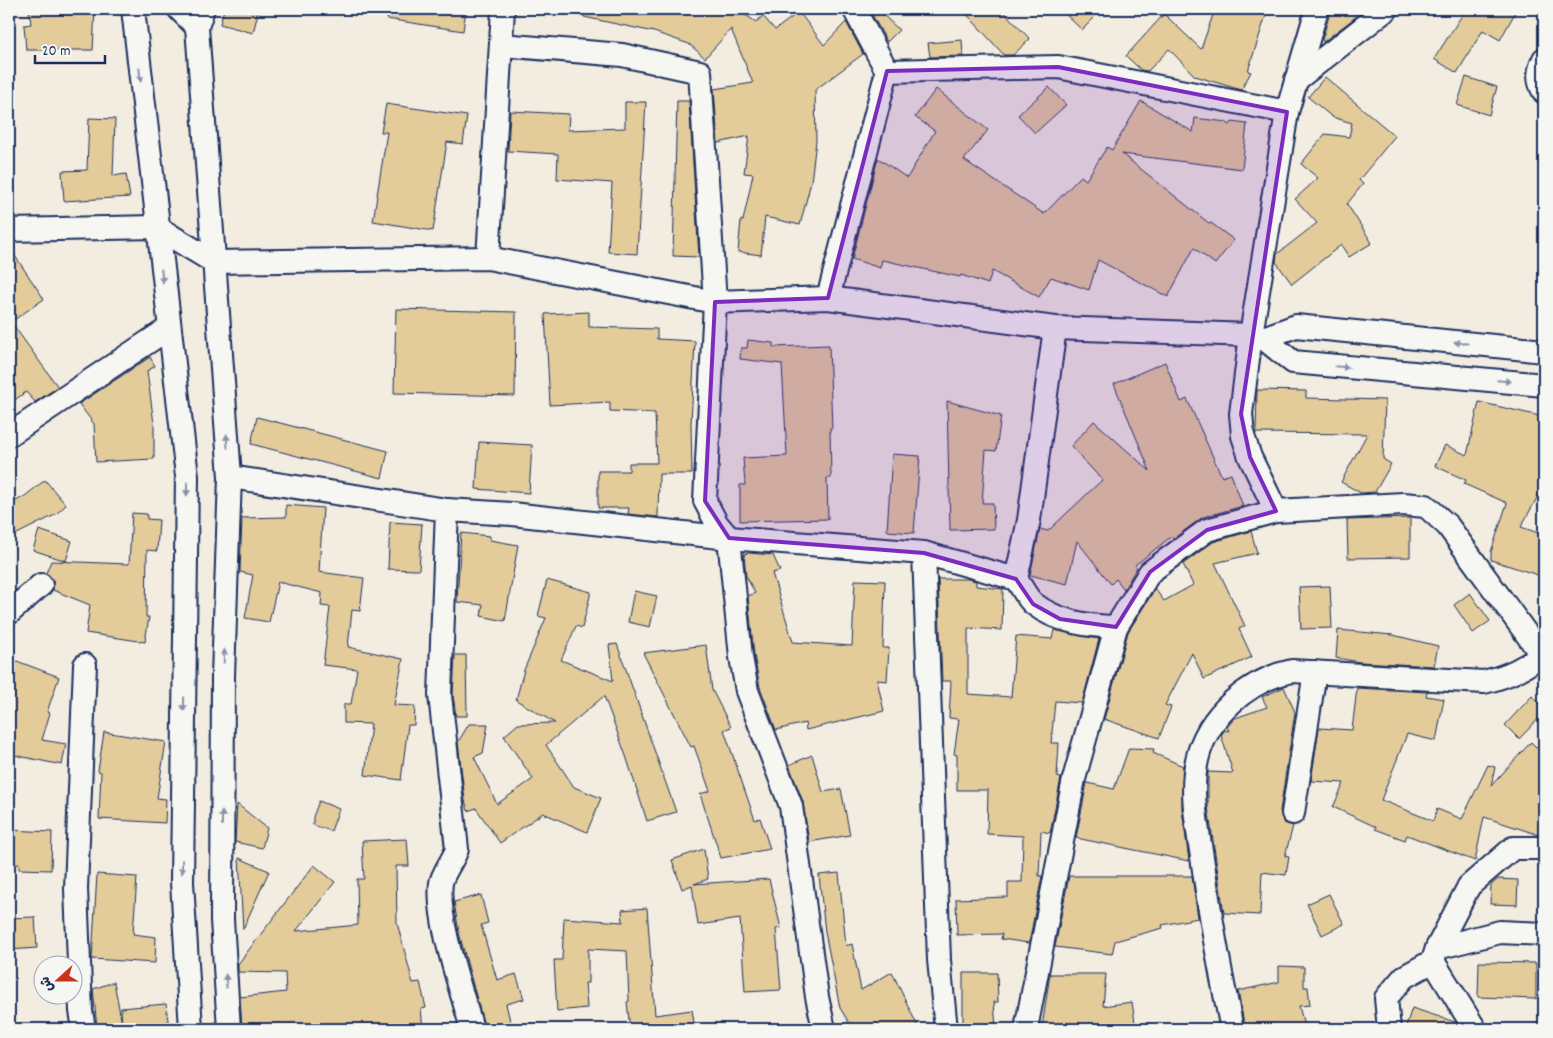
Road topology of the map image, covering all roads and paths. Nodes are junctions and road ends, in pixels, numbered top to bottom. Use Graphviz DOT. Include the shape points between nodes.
graph roads {
  1 [pos="133,9"];
  2 [pos="179,9"];
  3 [pos="503,9"];
  4 [pos="856,9"];
  5 [pos="1317,9"];
  6 [pos="1387,9"];
  7 [pos="200,18"];
  8 [pos="501,45"];
  9 [pos="1544,59"];
  10 [pos="887,72"];
  11 [pos="1296,80"];
  12 [pos="1544,92"];
  13 [pos="1287,112"];
  14 [pos="156,227"];
  15 [pos="32,228"];
  16 [pos="9,230"];
  17 [pos="9,246"];
  18 [pos="488,258"];
  19 [pos="214,262"];
  20 [pos="828,298"];
  21 [pos="715,302"];
  22 [pos="169,328"];
  23 [pos="1055,328"];
  24 [pos="1257,336"];
  25 [pos="1544,351"];
  26 [pos="1544,385"];
  27 [pos="9,435"];
  28 [pos="230,477"];
  29 [pos="447,510"];
  30 [pos="1276,511"];
  31 [pos="729,538"];
  32 [pos="924,554"];
  33 [pos="1016,579"];
  34 [pos="41,585"];
  35 [pos="9,613"];
  36 [pos="1116,627"];
  37 [pos="1543,655"];
  38 [pos="85,665"];
  39 [pos="1316,672"];
  40 [pos="1293,813"];
  41 [pos="1544,848"];
  42 [pos="1544,934"];
  43 [pos="1435,955"];
  44 [pos="84,1029"];
  45 [pos="191,1029"];
  46 [pos="229,1029"];
  47 [pos="472,1029"];
  48 [pos="824,1029"];
  49 [pos="946,1029"];
  50 [pos="1026,1029"];
  51 [pos="1232,1029"];
  52 [pos="1389,1029"];
  53 [pos="1475,1029"];
  1 -- 14 [label="street, one-way"];
  2 -- 7 [label="street"];
  3 -- 8 [label="street"];
  4 -- 10 [label="street"];
  5 -- 11 [label="street"];
  6 -- 11 [label="street"];
  7 -- 19 [label="street"];
  8 -- 18 [label="street"];
  8 -- 21 [label="street" via="622,55 700,72"];
  9 -- 12 [label="street" via="1539,78"];
  10 -- 13 [label="street" via="1058,67"];
  10 -- 20 [label="street"];
  11 -- 13 [label="street"];
  13 -- 24 [label="street"];
  14 -- 15 [label="street"];
  14 -- 19 [label="street"];
  14 -- 22 [label="street, one-way"];
  15 -- 16 [label="street"];
  15 -- 17 [label="street"];
  18 -- 19 [label="street"];
  18 -- 21 [label="street"];
  28 -- 19 [label="street, one-way"];
  20 -- 21 [label="street"];
  20 -- 23 [label="street"];
  21 -- 31 [label="street" via="705,501"];
  22 -- 27 [label="street"];
  22 -- 45 [label="street, one-way" via="187,476 182,882"];
  23 -- 24 [label="street"];
  23 -- 33 [label="street" via="1029,520"];
  25 -- 24 [label="street, one-way" via="1296,326"];
  24 -- 26 [label="street, one-way" via="1293,362"];
  24 -- 30 [label="street" via="1241,414 1243,436"];
  28 -- 29 [label="street"];
  46 -- 28 [label="street, one-way" via="222,920 223,676"];
  29 -- 31 [label="street"];
  29 -- 47 [label="street" via="440,695 458,849 441,881 440,905"];
  30 -- 36 [label="street" via="1207,530 1150,572"];
  30 -- 37 [label="street" via="1403,504 1426,506 1448,526"];
  31 -- 32 [label="street"];
  31 -- 48 [label="street" via="746,682 791,806"];
  32 -- 33 [label="street"];
  32 -- 49 [label="street" via="939,960"];
  33 -- 36 [label="street" via="1033,604 1060,619"];
  34 -- 35 [label="street"];
  36 -- 50 [label="street" via="1074,779"];
  37 -- 39 [label="street" via="1505,677 1484,682"];
  38 -- 44 [label="street" via="76,889"];
  39 -- 40 [label="street"];
  39 -- 51 [label="street" via="1292,671 1273,675 1255,684 1223,713 1206,734 1198,759 1194,806 1211,922"];
  41 -- 43 [label="street" via="1513,848 1469,886"];
  42 -- 43 [label="street" via="1500,932"];
  43 -- 52 [label="street" via="1404,977 1386,998"];
  43 -- 53 [label="street"];
}
